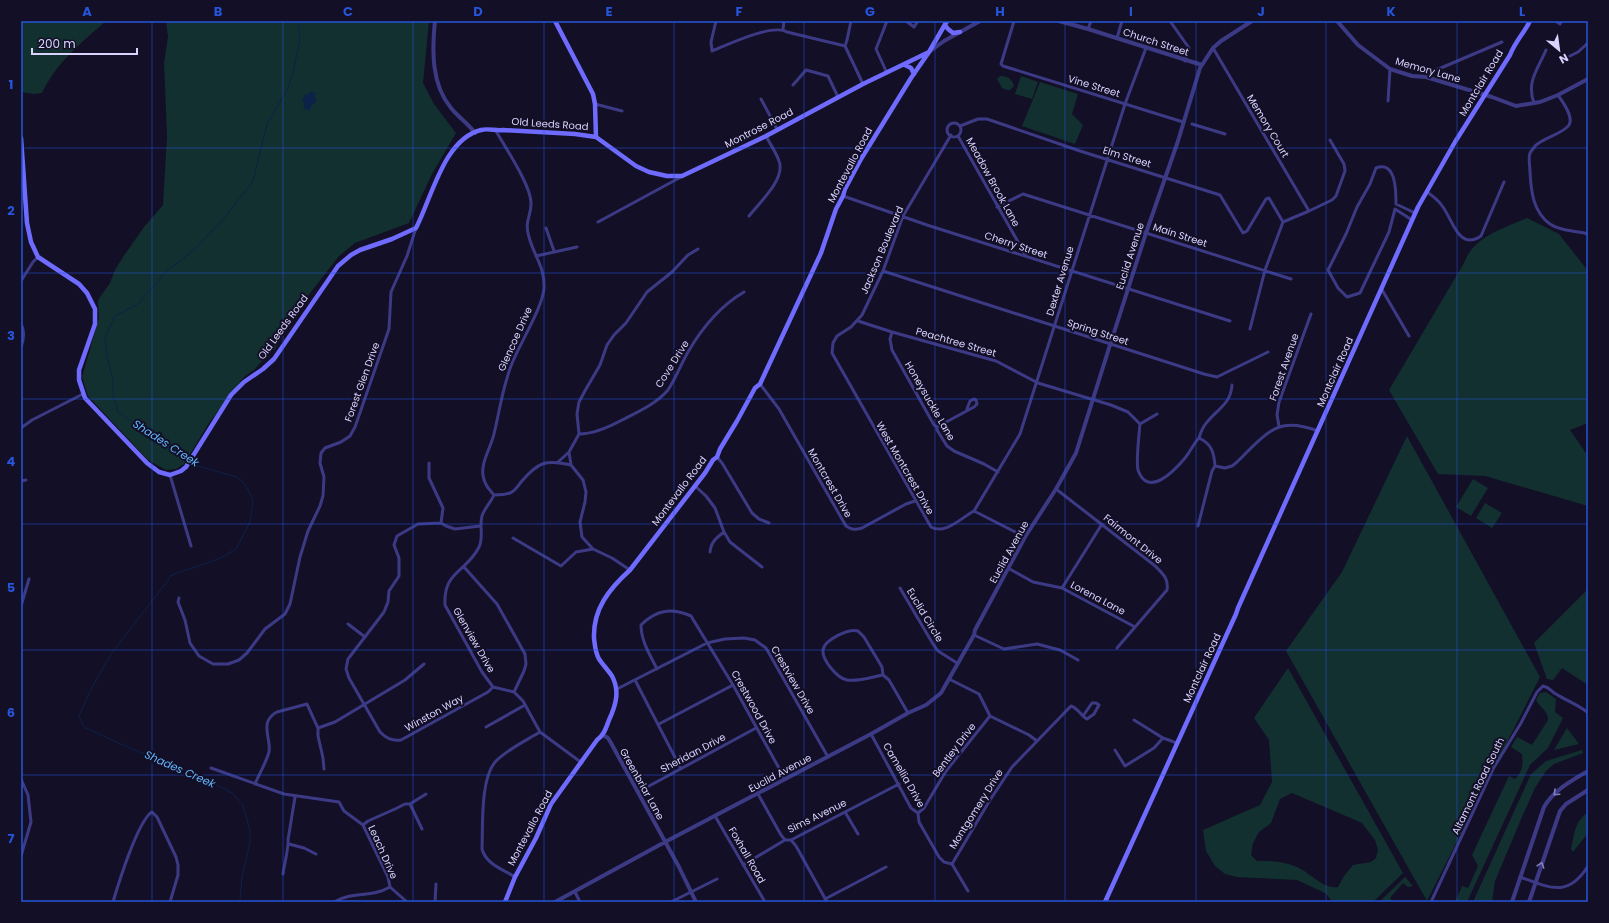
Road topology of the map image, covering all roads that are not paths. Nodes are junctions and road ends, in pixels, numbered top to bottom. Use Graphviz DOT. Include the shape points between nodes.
graph roads {
  1 [pos="435,21"];
  2 [pos="555,21"];
  3 [pos="716,21"];
  4 [pos="784,21"];
  5 [pos="851,21"];
  6 [pos="887,21"];
  7 [pos="906,21"];
  8 [pos="918,21"];
  9 [pos="980,21"];
  10 [pos="1014,21"];
  11 [pos="1059,21"];
  12 [pos="1091,21"];
  13 [pos="1122,21"];
  14 [pos="1170,21"];
  15 [pos="1252,21"];
  16 [pos="1337,21"];
  17 [pos="1530,21"];
  18 [pos="1556,21"];
  19 [pos="1562,21"];
  20 [pos="946,22"];
  21 [pos="783,29"];
  22 [pos="1088,29"];
  23 [pos="960,32"];
  24 [pos="1117,38"];
  25 [pos="1502,42"];
  26 [pos="1588,43"];
  27 [pos="845,46"];
  28 [pos="1146,48"];
  29 [pos="1213,48"];
  30 [pos="1546,50"];
  31 [pos="929,52"];
  32 [pos="1570,56"];
  33 [pos="1185,61"];
  34 [pos="905,65"];
  35 [pos="1202,65"];
  36 [pos="1390,69"];
  37 [pos="887,73"];
  38 [pos="914,74"];
  39 [pos="1426,77"];
  40 [pos="1588,81"];
  41 [pos="863,84"];
  42 [pos="793,85"];
  43 [pos="1484,95"];
  44 [pos="1558,95"];
  45 [pos="838,97"];
  46 [pos="761,99"];
  47 [pos="1388,101"];
  48 [pos="1534,103"];
  49 [pos="595,104"];
  50 [pos="1125,104"];
  51 [pos="622,111"];
  52 [pos="987,119"];
  53 [pos="1183,122"];
  54 [pos="1192,124"];
  55 [pos="960,126"];
  56 [pos="777,129"];
  57 [pos="496,131"];
  58 [pos="475,133"];
  59 [pos="1225,134"];
  60 [pos="766,136"];
  61 [pos="951,136"];
  62 [pos="958,136"];
  63 [pos="596,137"];
  64 [pos="21,138"];
  65 [pos="1330,140"];
  66 [pos="1107,160"];
  67 [pos="669,176"];
  68 [pos="682,176"];
  69 [pos="1165,177"];
  70 [pos="673,182"];
  71 [pos="1504,182"];
  72 [pos="1427,192"];
  73 [pos="843,196"];
  74 [pos="1396,204"];
  75 [pos="997,207"];
  76 [pos="1395,209"];
  77 [pos="1309,211"];
  78 [pos="1415,213"];
  79 [pos="1090,215"];
  80 [pos="749,216"];
  81 [pos="903,216"];
  82 [pos="1412,220"];
  83 [pos="598,222"];
  84 [pos="1283,222"];
  85 [pos="416,228"];
  86 [pos="546,228"];
  87 [pos="1146,233"];
  88 [pos="1588,234"];
  89 [pos="577,247"];
  90 [pos="698,249"];
  91 [pos="554,251"];
  92 [pos="536,256"];
  93 [pos="38,257"];
  94 [pos="1026,257"];
  95 [pos="1265,270"];
  96 [pos="883,271"];
  97 [pos="1072,271"];
  98 [pos="1291,279"];
  99 [pos="21,281"];
  100 [pos="1381,288"];
  101 [pos="1128,289"];
  102 [pos="744,292"];
  103 [pos="1311,314"];
  104 [pos="858,321"];
  105 [pos="1230,321"];
  106 [pos="21,324"];
  107 [pos="1055,327"];
  108 [pos="1250,329"];
  109 [pos="892,332"];
  110 [pos="1409,336"];
  111 [pos="832,343"];
  112 [pos="1110,345"];
  113 [pos="21,347"];
  114 [pos="1268,352"];
  115 [pos="1036,382"];
  116 [pos="760,384"];
  117 [pos="1232,385"];
  118 [pos="83,394"];
  119 [pos="1092,400"];
  120 [pos="967,409"];
  121 [pos="1157,414"];
  122 [pos="1140,424"];
  123 [pos="1279,426"];
  124 [pos="937,427"];
  125 [pos="21,428"];
  126 [pos="1318,432"];
  127 [pos="579,434"];
  128 [pos="1200,438"];
  129 [pos="569,452"];
  130 [pos="717,457"];
  131 [pos="558,462"];
  132 [pos="429,463"];
  133 [pos="571,465"];
  134 [pos="1215,466"];
  135 [pos="998,472"];
  136 [pos="170,475"];
  137 [pos="26,480"];
  138 [pos="21,481"];
  139 [pos="695,486"];
  140 [pos="1056,489"];
  141 [pos="494,495"];
  142 [pos="915,501"];
  143 [pos="974,511"];
  144 [pos="441,523"];
  145 [pos="770,523"];
  146 [pos="1102,524"];
  147 [pos="480,526"];
  148 [pos="1198,526"];
  149 [pos="724,532"];
  150 [pos="1025,537"];
  151 [pos="513,538"];
  152 [pos="191,546"];
  153 [pos="593,549"];
  154 [pos="710,552"];
  155 [pos="464,567"];
  156 [pos="762,568"];
  157 [pos="1008,568"];
  158 [pos="630,570"];
  159 [pos="29,579"];
  160 [pos="900,588"];
  161 [pos="1062,588"];
  162 [pos="179,598"];
  163 [pos="21,606"];
  164 [pos="348,624"];
  165 [pos="1135,627"];
  166 [pos="974,635"];
  167 [pos="365,637"];
  168 [pos="708,643"];
  169 [pos="1117,648"];
  170 [pos="1078,660"];
  171 [pos="957,663"];
  172 [pos="424,664"];
  173 [pos="658,669"];
  174 [pos="884,675"];
  175 [pos="949,679"];
  176 [pos="635,680"];
  177 [pos="733,685"];
  178 [pos="493,687"];
  179 [pos="617,688"];
  180 [pos="514,692"];
  181 [pos="364,704"];
  182 [pos="525,705"];
  183 [pos="1588,713"];
  184 [pos="908,714"];
  185 [pos="990,716"];
  186 [pos="1083,716"];
  187 [pos="1134,720"];
  188 [pos="659,724"];
  189 [pos="486,727"];
  190 [pos="318,728"];
  191 [pos="756,728"];
  192 [pos="540,732"];
  193 [pos="871,734"];
  194 [pos="603,735"];
  195 [pos="1163,738"];
  196 [pos="1037,741"];
  197 [pos="1177,743"];
  198 [pos="1115,750"];
  199 [pos="828,757"];
  200 [pos="582,763"];
  201 [pos="211,768"];
  202 [pos="324,769"];
  203 [pos="681,769"];
  204 [pos="1588,771"];
  205 [pos="21,779"];
  206 [pos="785,779"];
  207 [pos="255,784"];
  208 [pos="898,784"];
  209 [pos="1588,790"];
  210 [pos="638,792"];
  211 [pos="426,794"];
  212 [pos="758,794"];
  213 [pos="295,797"];
  214 [pos="410,804"];
  215 [pos="845,812"];
  216 [pos="918,813"];
  217 [pos="715,816"];
  218 [pos="363,825"];
  219 [pos="422,829"];
  220 [pos="858,834"];
  221 [pos="786,840"];
  222 [pos="791,840"];
  223 [pos="665,842"];
  224 [pos="289,844"];
  225 [pos="316,854"];
  226 [pos="21,856"];
  227 [pos="952,864"];
  228 [pos="744,865"];
  229 [pos="1588,866"];
  230 [pos="886,867"];
  231 [pos="283,874"];
  232 [pos="515,877"];
  233 [pos="1520,877"];
  234 [pos="716,878"];
  235 [pos="1535,882"];
  236 [pos="436,884"];
  237 [pos="390,887"];
  238 [pos="691,891"];
  239 [pos="968,891"];
  240 [pos="574,892"];
  241 [pos="826,900"];
  242 [pos="113,902"];
  243 [pos="170,902"];
  244 [pos="334,902"];
  245 [pos="407,902"];
  246 [pos="435,902"];
  247 [pos="505,902"];
  248 [pos="555,902"];
  249 [pos="580,902"];
  250 [pos="671,902"];
  251 [pos="696,902"];
  252 [pos="765,902"];
  253 [pos="1105,902"];
  254 [pos="1431,902"];
  255 [pos="1512,902"];
  256 [pos="1529,902"];
  1 -- 58 [label="street" via="434,63 438,85 444,100"];
  2 -- 49 [label="main road" via="590,87"];
  3 -- 21 [label="street" via="711,42 712,51 764,31"];
  4 -- 21 [label="street"];
  5 -- 27 [label="street"];
  6 -- 37 [label="street" via="876,48"];
  7 -- 8 [label="street" via="914,27"];
  9 -- 23 [label="street"];
  10 -- 50 [label="street, Vine Street" via="1001,64 1003,66"];
  11 -- 22 [label="street, Church Street"];
  12 -- 22 [label="street"];
  13 -- 24 [label="street"];
  14 -- 33 [label="street" via="1189,48"];
  15 -- 29 [label="street, Euclid Avenue"];
  16 -- 36 [label="street, Memory Lane" via="1358,45"];
  17 -- 43 [label="main road, Montclair Road"];
  18 -- 19 [label="street" via="1560,24"];
  20 -- 23 [label="main road" via="948,29 953,33"];
  20 -- 31 [label="main road, Montevallo Road"];
  21 -- 27 [label="street"];
  22 -- 24 [label="street, Church Street"];
  23 -- 31 [label="street"];
  24 -- 28 [label="street, Church Street"];
  25 -- 39 [label="street" via="1429,73"];
  26 -- 32 [label="street"];
  27 -- 41 [label="street"];
  28 -- 33 [label="street, Church Street"];
  28 -- 50 [label="street, Dexter Avenue"];
  29 -- 35 [label="street, Euclid Avenue"];
  29 -- 77 [label="street, Memory Court"];
  30 -- 48 [label="street" via="1531,85 1530,94"];
  31 -- 34 [label="main road, Montrose Road"];
  31 -- 38 [label="main road, Montevallo Road"];
  33 -- 35 [label="street, Church Street"];
  34 -- 37 [label="main road, Montrose Road"];
  34 -- 38 [label="main road" via="911,68"];
  35 -- 53 [label="street, Euclid Avenue"];
  36 -- 39 [label="street, Memory Lane" via="1412,76"];
  36 -- 47 [label="street"];
  37 -- 41 [label="main road, Montrose Road"];
  38 -- 73 [label="main road, Montevallo Road" via="861,159"];
  39 -- 43 [label="street, Memory Lane"];
  40 -- 44 [label="street, Memory Lane"];
  41 -- 45 [label="main road, Montrose Road"];
  42 -- 45 [label="street" via="806,70 828,76"];
  43 -- 48 [label="street, Memory Lane" via="1516,106"];
  43 -- 72 [label="main road, Montclair Road"];
  44 -- 48 [label="street, Memory Lane"];
  44 -- 88 [label="street" via="1565,104 1570,121 1564,130 1536,144 1530,153 1531,187 1538,212 1549,223 1566,231"];
  45 -- 56 [label="main road, Montrose Road"];
  46 -- 56 [label="street"];
  49 -- 51 [label="street"];
  49 -- 63 [label="main road"];
  50 -- 53 [label="street, Vine Street"];
  50 -- 66 [label="street, Dexter Avenue"];
  52 -- 55 [label="street, Jackson Boulevard" via="978,119"];
  52 -- 66 [label="street, Elm Street"];
  53 -- 69 [label="street, Euclid Avenue"];
  54 -- 59 [label="street"];
  55 -- 61 [label="street, Jackson Boulevard" via="955,122 949,125 947,130"];
  55 -- 62 [label="street"];
  56 -- 60 [label="main road, Montrose Road"];
  57 -- 58 [label="main road, Old Leeds Road" via="483,130"];
  57 -- 63 [label="main road, Old Leeds Road"];
  57 -- 92 [label="street, Glencoe Drive" via="528,190 532,204 527,229"];
  58 -- 85 [label="main road, Old Leeds Road" via="456,145 448,156"];
  60 -- 68 [label="main road, Montrose Road"];
  60 -- 80 [label="street" via="779,161 780,174"];
  61 -- 62 [label="street"];
  61 -- 81 [label="street, Jackson Boulevard"];
  62 -- 75 [label="street, Meadow Brook Lane"];
  63 -- 67 [label="main road, Old Leeds Road" via="636,166"];
  64 -- 93 [label="main road" via="27,223 31,242"];
  65 -- 77 [label="street" via="1344,164 1345,171 1336,196"];
  66 -- 69 [label="street, Elm Street"];
  66 -- 79 [label="street, Dexter Avenue"];
  67 -- 68 [label="main road, Old Leeds Road"];
  67 -- 70 [label="street"];
  68 -- 70 [label="street, Montrose Road"];
  69 -- 84 [label="street, Elm Street" via="1220,195 1243,233 1247,231 1269,198"];
  69 -- 87 [label="street, Euclid Avenue"];
  70 -- 83 [label="street, Montrose Road"];
  71 -- 72 [label="street" via="1481,236 1474,240 1466,240 1461,236 1443,206"];
  72 -- 78 [label="main road, Montclair Road"];
  73 -- 81 [label="street, Cherry Street"];
  73 -- 116 [label="main road, Montevallo Road" via="821,253"];
  74 -- 76 [label="street"];
  74 -- 76 [label="street" via="1390,170 1380,166 1376,168 1356,207 1328,270 1338,288 1347,297 1360,293 1389,232"];
  74 -- 78 [label="street"];
  75 -- 79 [label="street, Main Street" via="1022,194"];
  75 -- 94 [label="street, Meadow Brook Lane"];
  76 -- 82 [label="street"];
  77 -- 84 [label="street"];
  78 -- 82 [label="main road, Montclair Road"];
  79 -- 87 [label="street, Main Street"];
  79 -- 97 [label="street, Dexter Avenue"];
  81 -- 94 [label="street, Cherry Street"];
  81 -- 96 [label="street, Jackson Boulevard"];
  82 -- 100 [label="main road, Montclair Road"];
  84 -- 95 [label="street"];
  85 -- 136 [label="main road, Old Leeds Road" via="392,240 360,250 338,266 274,359 231,395 186,467"];
  85 -- 162 [label="street, Forest Glen Drive" via="391,292 389,329 355,427 350,436 325,448 321,453 323,496 308,531 290,604 285,614 265,629 239,660 228,664 213,664 199,656 190,643"];
  86 -- 91 [label="street"];
  87 -- 95 [label="street, Main Street"];
  87 -- 101 [label="street, Euclid Avenue"];
  89 -- 91 [label="street"];
  90 -- 127 [label="street" via="647,292 626,323 614,334 580,402 577,414"];
  91 -- 92 [label="street"];
  92 -- 141 [label="street, Glencoe Drive" via="544,274 544,290 505,384 494,435 482,473 487,487"];
  93 -- 99 [label="street"];
  93 -- 118 [label="main road" via="79,284 87,293 95,310 95,324 79,370"];
  94 -- 97 [label="street, Cherry Street"];
  95 -- 98 [label="street, Main Street"];
  95 -- 108 [label="street"];
  96 -- 104 [label="street, Jackson Boulevard"];
  96 -- 107 [label="street, Spring Street"];
  97 -- 101 [label="street, Cherry Street"];
  97 -- 107 [label="street, Dexter Avenue"];
  100 -- 110 [label="street"];
  100 -- 126 [label="main road, Montclair Road"];
  101 -- 105 [label="street, Cherry Street"];
  101 -- 112 [label="street, Euclid Avenue"];
  102 -- 127 [label="street, Cove Drive" via="715,314 688,352 668,390 651,405 614,424"];
  103 -- 123 [label="street, Forest Avenue" via="1279,402"];
  104 -- 109 [label="street, Peachtree Street"];
  104 -- 111 [label="street, Jackson Boulevard" via="840,333"];
  106 -- 113 [label="street" via="24,340"];
  107 -- 112 [label="street, Spring Street"];
  107 -- 115 [label="street, Dexter Avenue"];
  109 -- 115 [label="street, Peachtree Street" via="996,361"];
  109 -- 124 [label="street, Honeysuckle Lane" via="892,350"];
  111 -- 142 [label="street, West Montcrest Drive" via="834,359"];
  112 -- 114 [label="street, Spring Street" via="1217,377"];
  112 -- 119 [label="street, Euclid Avenue"];
  115 -- 119 [label="street, Peachtree Street"];
  115 -- 135 [label="street, Dexter Avenue" via="1020,434"];
  116 -- 130 [label="main road, Montevallo Road" via="755,388"];
  116 -- 142 [label="street, Montcrest Drive" via="779,409 846,526 856,530 862,528"];
  117 -- 128 [label="street" via="1232,392 1226,404 1207,421"];
  118 -- 125 [label="street"];
  118 -- 136 [label="main road" via="147,463 159,472"];
  119 -- 122 [label="street, Peachtree Street" via="1128,412"];
  119 -- 140 [label="street, Euclid Avenue" via="1076,453"];
  120 -- 124 [label="street"];
  121 -- 122 [label="street"];
  122 -- 128 [label="street" via="1138,469 1142,478 1149,482 1164,479 1186,457"];
  123 -- 126 [label="street" via="1299,425"];
  123 -- 134 [label="street" via="1264,436 1236,464 1224,468"];
  124 -- 135 [label="street, Honeysuckle Lane" via="947,446"];
  126 -- 197 [label="main road, Montclair Road"];
  127 -- 129 [label="street"];
  128 -- 134 [label="street" via="1210,445 1214,453"];
  129 -- 131 [label="street"];
  129 -- 133 [label="street"];
  130 -- 139 [label="main road, Montevallo Road"];
  130 -- 145 [label="street" via="752,513"];
  131 -- 133 [label="street"];
  131 -- 141 [label="street" via="542,463 530,471 509,494"];
  132 -- 144 [label="street" via="428,478 443,508"];
  133 -- 153 [label="street" via="583,480 586,492 580,530"];
  134 -- 148 [label="street"];
  135 -- 143 [label="street, Dexter Avenue"];
  136 -- 152 [label="street"];
  137 -- 138 [label="street"];
  139 -- 149 [label="street" via="715,508"];
  139 -- 158 [label="main road, Montevallo Road"];
  140 -- 146 [label="street, Fairmont Drive"];
  140 -- 150 [label="street, Euclid Avenue"];
  141 -- 147 [label="street, Glenview Drive" via="482,515"];
  142 -- 143 [label="street, West Montcrest Drive" via="928,523 936,530 942,530"];
  143 -- 150 [label="street"];
  144 -- 147 [label="street, Winston Way" via="455,529"];
  144 -- 167 [label="street, Winston Way" via="418,524 397,536 394,545 399,558 399,576 389,591 384,612"];
  146 -- 161 [label="street"];
  146 -- 165 [label="street, Fairmont Drive" via="1167,577 1167,590"];
  147 -- 155 [label="street, Glenview Drive" via="480,546"];
  149 -- 154 [label="street" via="715,539"];
  149 -- 156 [label="street" via="730,542"];
  150 -- 157 [label="street, Euclid Avenue"];
  151 -- 153 [label="street" via="560,566 576,552"];
  153 -- 158 [label="street"];
  155 -- 178 [label="street, Glenview Drive" via="448,582 444,594 445,605"];
  155 -- 180 [label="street" via="497,604 525,654 526,664"];
  157 -- 161 [label="street, Lorena Lane" via="1033,582"];
  157 -- 166 [label="street, Euclid Avenue"];
  158 -- 179 [label="main road, Montevallo Road" via="605,597 597,612 594,628 595,648 599,659 612,676"];
  159 -- 163 [label="street"];
  160 -- 171 [label="street, Euclid Circle" via="938,651"];
  161 -- 165 [label="street, Lorena Lane"];
  164 -- 167 [label="street"];
  165 -- 169 [label="street, Fairmont Drive"];
  166 -- 170 [label="street" via="1004,649 1037,644 1060,650"];
  166 -- 171 [label="street, Euclid Avenue"];
  167 -- 181 [label="street, Winston Way" via="348,659 346,669"];
  168 -- 173 [label="street, Crestview Drive"];
  168 -- 173 [label="street, Crestwood Drive" via="691,616 666,611 649,617 641,625 641,634"];
  168 -- 177 [label="street, Crestwood Drive"];
  168 -- 199 [label="street, Crestview Drive" via="739,638 755,640 766,648"];
  171 -- 175 [label="street, Euclid Avenue"];
  172 -- 181 [label="street" via="405,680"];
  173 -- 176 [label="street, Crestview Drive"];
  174 -- 174 [label="street" via="882,667 858,631 848,630 824,646 823,655 839,677 854,680"];
  174 -- 184 [label="street"];
  175 -- 184 [label="street, Euclid Avenue" via="934,700"];
  175 -- 185 [label="street" via="979,694"];
  176 -- 179 [label="street, Crestview Drive"];
  176 -- 188 [label="street"];
  177 -- 188 [label="street"];
  177 -- 191 [label="street, Crestwood Drive"];
  178 -- 180 [label="street, Glenview Drive"];
  178 -- 181 [label="street, Winston Way" via="396,741 387,739 380,732"];
  179 -- 194 [label="main road, Montevallo Road" via="616,702"];
  180 -- 182 [label="street"];
  181 -- 190 [label="street" via="335,722"];
  182 -- 189 [label="street"];
  182 -- 192 [label="street"];
  183 -- 254 [label="street, Altamont Road South" via="1549,688 1542,686 1537,692 1494,769"];
  184 -- 193 [label="street, Euclid Avenue"];
  185 -- 196 [label="street"];
  185 -- 216 [label="street, Bentley Drive" via="946,771 924,808"];
  186 -- 186 [label="street" via="1092,703 1099,705 1090,717 1087,719"];
  186 -- 196 [label="street, Montgomery Drive" via="1071,706"];
  187 -- 195 [label="street"];
  188 -- 203 [label="street"];
  190 -- 202 [label="street"];
  190 -- 207 [label="street" via="307,704 273,714 267,725 270,743 268,753"];
  191 -- 203 [label="street, Sheridan Drive"];
  191 -- 206 [label="street, Crestwood Drive"];
  192 -- 200 [label="street"];
  192 -- 232 [label="street" via="496,762 485,781 482,849 488,861"];
  193 -- 199 [label="street, Euclid Avenue"];
  193 -- 208 [label="street, Camellia Drive"];
  194 -- 200 [label="main road, Montevallo Road"];
  194 -- 210 [label="street, Greenbriar Lane" via="608,738"];
  195 -- 197 [label="street"];
  195 -- 198 [label="street" via="1154,748 1125,766"];
  196 -- 227 [label="street, Montgomery Drive" via="1003,780"];
  197 -- 253 [label="main road, Montclair Road"];
  199 -- 206 [label="street, Euclid Avenue"];
  200 -- 232 [label="main road, Montevallo Road" via="551,804"];
  201 -- 207 [label="street, Leach Drive"];
  203 -- 210 [label="street, Sheridan Drive"];
  204 -- 233 [label="street, one-way" via="1560,788 1547,803 1540,816"];
  205 -- 226 [label="street" via="28,795 31,822"];
  206 -- 212 [label="street, Euclid Avenue"];
  207 -- 213 [label="street, Leach Drive"];
  208 -- 215 [label="street, Sims Avenue"];
  208 -- 216 [label="street, Camellia Drive" via="911,808"];
  235 -- 209 [label="street, one-way" via="1560,811"];
  210 -- 223 [label="street, Greenbriar Lane"];
  211 -- 214 [label="street"];
  212 -- 217 [label="street, Euclid Avenue"];
  212 -- 221 [label="street"];
  213 -- 218 [label="street, Leach Drive" via="339,802 344,811"];
  213 -- 224 [label="street"];
  214 -- 218 [label="street" via="405,804"];
  214 -- 219 [label="street"];
  215 -- 220 [label="street"];
  215 -- 222 [label="street, Sims Avenue"];
  216 -- 227 [label="street, Camellia Drive" via="919,822 939,857 944,862"];
  217 -- 223 [label="street, Euclid Avenue"];
  217 -- 228 [label="street, Foxhall Road"];
  218 -- 237 [label="street, Leach Drive"];
  221 -- 222 [label="street, Sims Avenue"];
  221 -- 228 [label="street, Sims Avenue"];
  222 -- 241 [label="street"];
  223 -- 238 [label="street, Greenbriar Lane"];
  223 -- 240 [label="street, Euclid Avenue"];
  224 -- 225 [label="street"];
  224 -- 231 [label="street"];
  227 -- 239 [label="street, Camellia Drive"];
  228 -- 252 [label="street, Foxhall Road"];
  229 -- 235 [label="street" via="1580,879 1567,886 1555,888"];
  230 -- 241 [label="street"];
  232 -- 247 [label="main road, Montevallo Road"];
  233 -- 235 [label="street"];
  233 -- 255 [label="street"];
  234 -- 238 [label="street"];
  235 -- 256 [label="street"];
  236 -- 246 [label="street"];
  237 -- 244 [label="street" via="375,893 343,896"];
  237 -- 245 [label="street, Leach Drive"];
  238 -- 250 [label="street"];
  238 -- 251 [label="street, Greenbriar Lane"];
  240 -- 248 [label="street, Euclid Avenue"];
  240 -- 249 [label="street"];
  242 -- 243 [label="street" via="127,859 152,812 157,817 176,857 178,876"];
}
